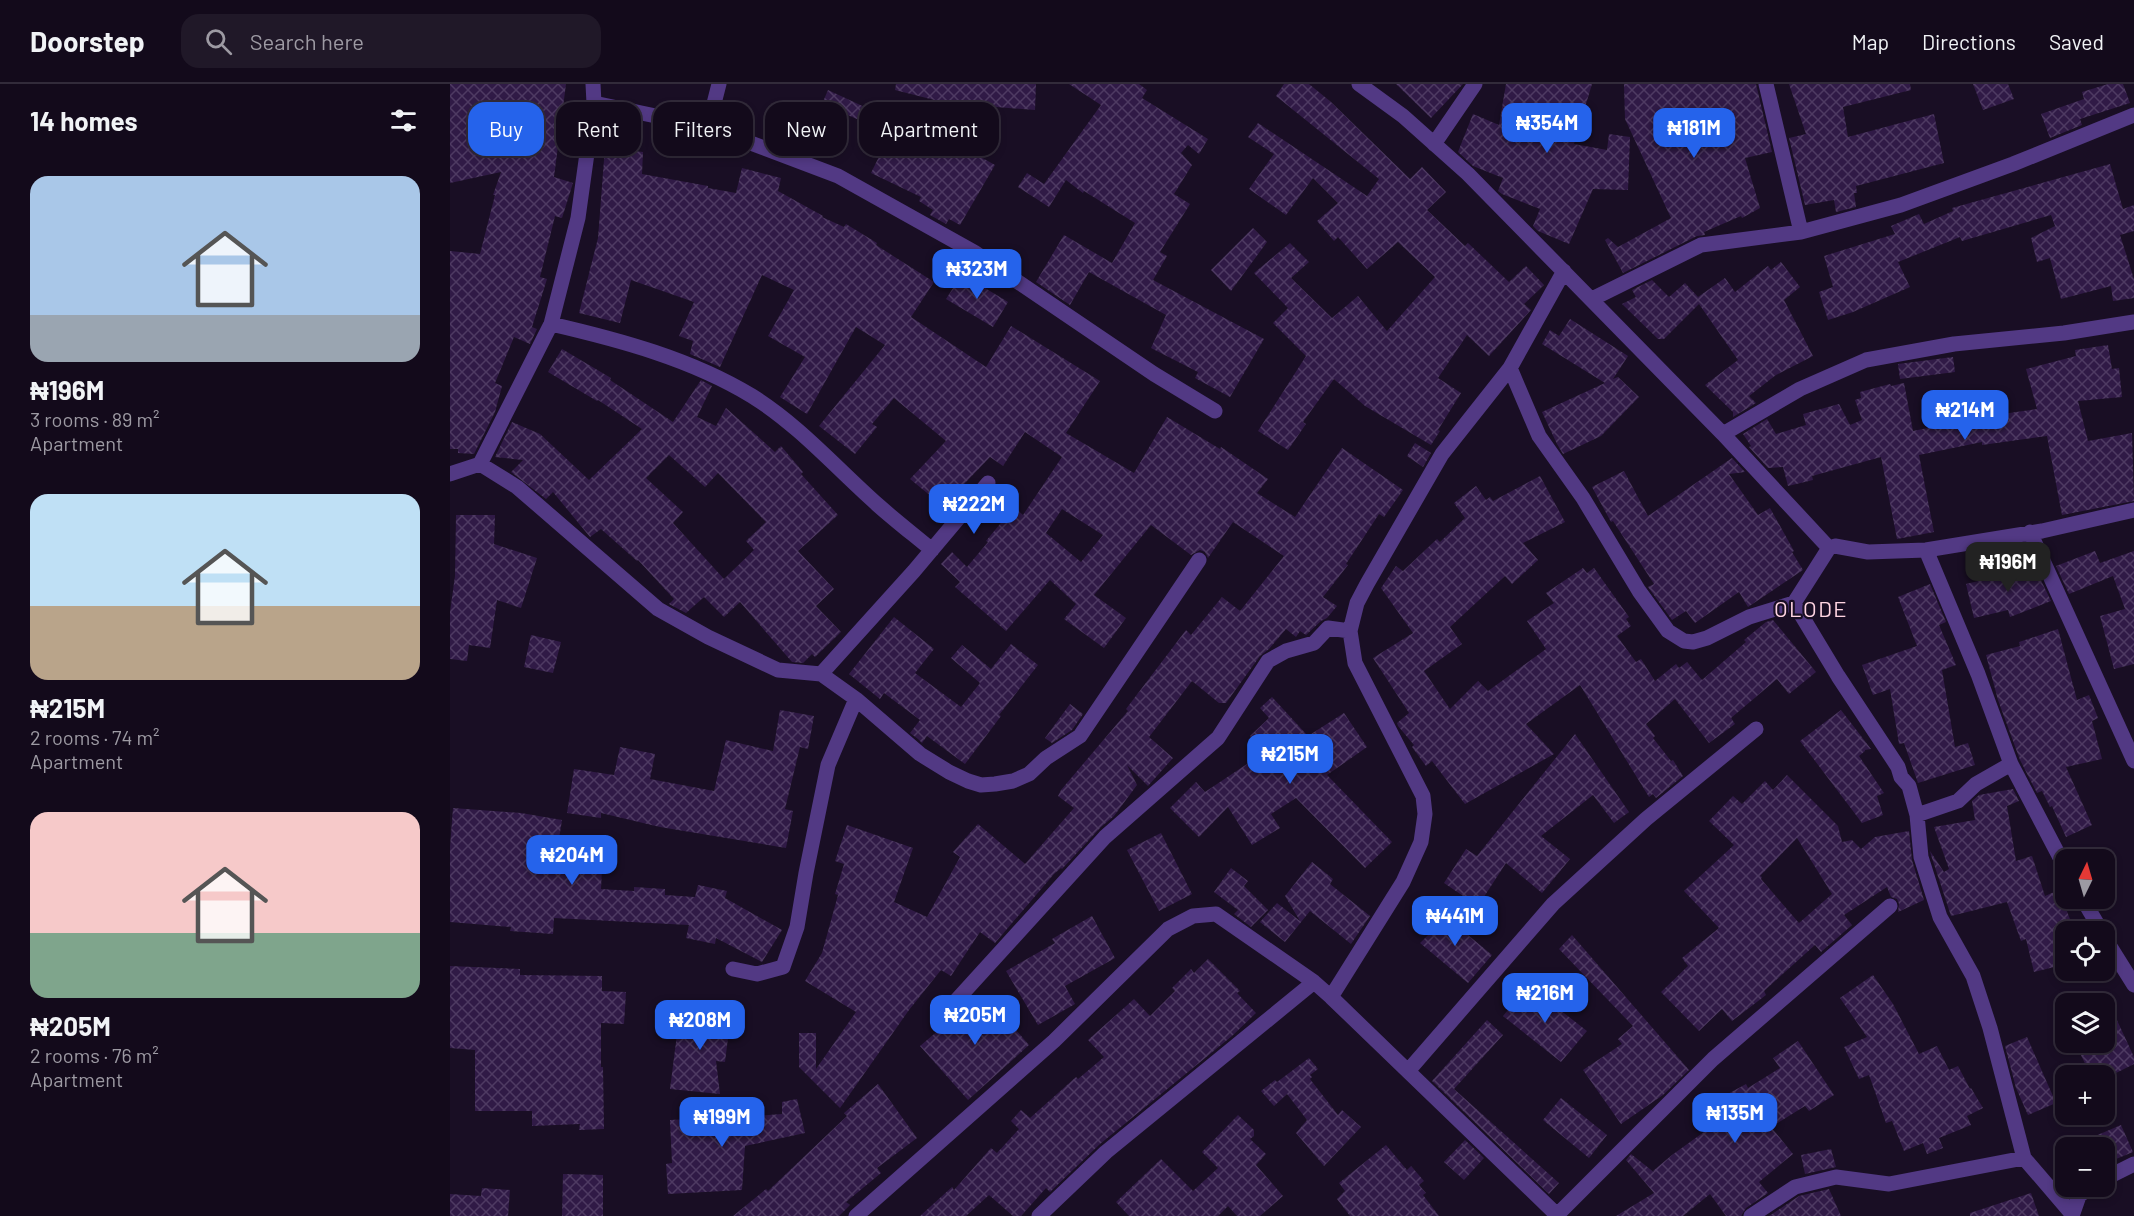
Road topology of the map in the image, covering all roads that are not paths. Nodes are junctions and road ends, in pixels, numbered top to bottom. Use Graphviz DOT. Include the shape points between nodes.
graph roads {
  1 [pos="593,84"];
  2 [pos="719,84"];
  3 [pos="1359,84"];
  4 [pos="1475,84"];
  5 [pos="1766,84"];
  6 [pos="594,102"];
  7 [pos="714,102"];
  8 [pos="2134,116"];
  9 [pos="753,144"];
  10 [pos="1434,144"];
  11 [pos="587,156"];
  12 [pos="1801,232"];
  13 [pos="1564,271"];
  14 [pos="1592,299"];
  15 [pos="2134,322"];
  16 [pos="551,324"];
  17 [pos="1510,368"];
  18 [pos="1215,411"];
  19 [pos="1723,434"];
  20 [pos="480,464"];
  21 [pos="450,474"];
  22 [pos="988,483"];
  23 [pos="2134,510"];
  24 [pos="2030,532"];
  25 [pos="1829,548"];
  26 [pos="932,550"];
  27 [pos="1926,550"];
  28 [pos="1199,560"];
  29 [pos="1794,603"];
  30 [pos="1350,631"];
  31 [pos="821,674"];
  32 [pos="856,699"];
  33 [pos="1756,729"];
  34 [pos="2134,761"];
  35 [pos="2011,764"];
  36 [pos="1917,815"];
  37 [pos="2056,849"];
  38 [pos="1890,906"];
  39 [pos="2115,955"];
  40 [pos="733,969"];
  41 [pos="1314,982"];
  42 [pos="2134,985"];
  43 [pos="1331,997"];
  44 [pos="953,1004"];
  45 [pos="1408,1071"];
  46 [pos="2024,1158"];
  47 [pos="2134,1164"];
  48 [pos="2115,1174"];
  49 [pos="2079,1197"];
  50 [pos="1558,1215"];
  51 [pos="2072,1215"];
  52 [pos="856,1216"];
  53 [pos="1038,1216"];
  54 [pos="1751,1216"];
  1 -- 6 [label="street"];
  2 -- 7 [label="street"];
  3 -- 10 [label="street"];
  4 -- 10 [label="street"];
  5 -- 12 [label="street"];
  8 -- 12 [label="street" via="1901,205"];
  9 -- 18 [label="street" via="838,176 974,252"];
  10 -- 13 [label="street"];
  11 -- 16 [label="street" via="578,218"];
  12 -- 14 [label="street" via="1701,245"];
  13 -- 14 [label="street"];
  13 -- 17 [label="street"];
  14 -- 19 [label="street"];
  15 -- 19 [label="street" via="1954,344 1866,360 1800,388"];
  16 -- 20 [label="street"];
  16 -- 26 [label="street" via="612,338 666,357 713,375 752,397 800,431"];
  17 -- 29 [label="street" via="1539,436 1668,631 1693,642 1749,617"];
  17 -- 30 [label="street" via="1442,454 1367,584"];
  19 -- 25 [label="street"];
  20 -- 21 [label="street"];
  20 -- 31 [label="street" via="517,487 658,609 778,670"];
  22 -- 26 [label="street"];
  23 -- 24 [label="street"];
  24 -- 27 [label="street"];
  24 -- 34 [label="street"];
  25 -- 27 [label="street" via="1868,552"];
  25 -- 29 [label="street"];
  26 -- 31 [label="street"];
  27 -- 35 [label="street"];
  28 -- 32 [label="street" via="1080,736 1029,774 1013,781 981,785 968,782 920,754"];
  29 -- 36 [label="street" via="1898,767 1909,786"];
  30 -- 43 [label="street" via="1355,663 1424,796 1425,814 1421,842 1403,882"];
  30 -- 44 [label="street" via="1328,628 1314,643 1268,661 1218,738 1106,837"];
  31 -- 32 [label="street"];
  32 -- 40 [label="street" via="828,765 797,927 783,968 757,974"];
  33 -- 45 [label="street" via="1646,819 1553,904"];
  35 -- 36 [label="street" via="1976,784 1958,801"];
  35 -- 37 [label="street"];
  36 -- 46 [label="street" via="1921,857 1940,917 1973,976"];
  38 -- 50 [label="street" via="1713,1059"];
  39 -- 42 [label="street"];
  41 -- 43 [label="street"];
  41 -- 52 [label="street" via="1216,914 1193,916 1168,929 1054,1041"];
  41 -- 53 [label="street" via="1106,1152"];
  43 -- 45 [label="street"];
  45 -- 50 [label="street"];
  46 -- 51 [label="street"];
  46 -- 54 [label="street" via="1889,1184 1836,1177 1795,1188"];
  47 -- 48 [label="street"];
  49 -- 51 [label="street"];
}
